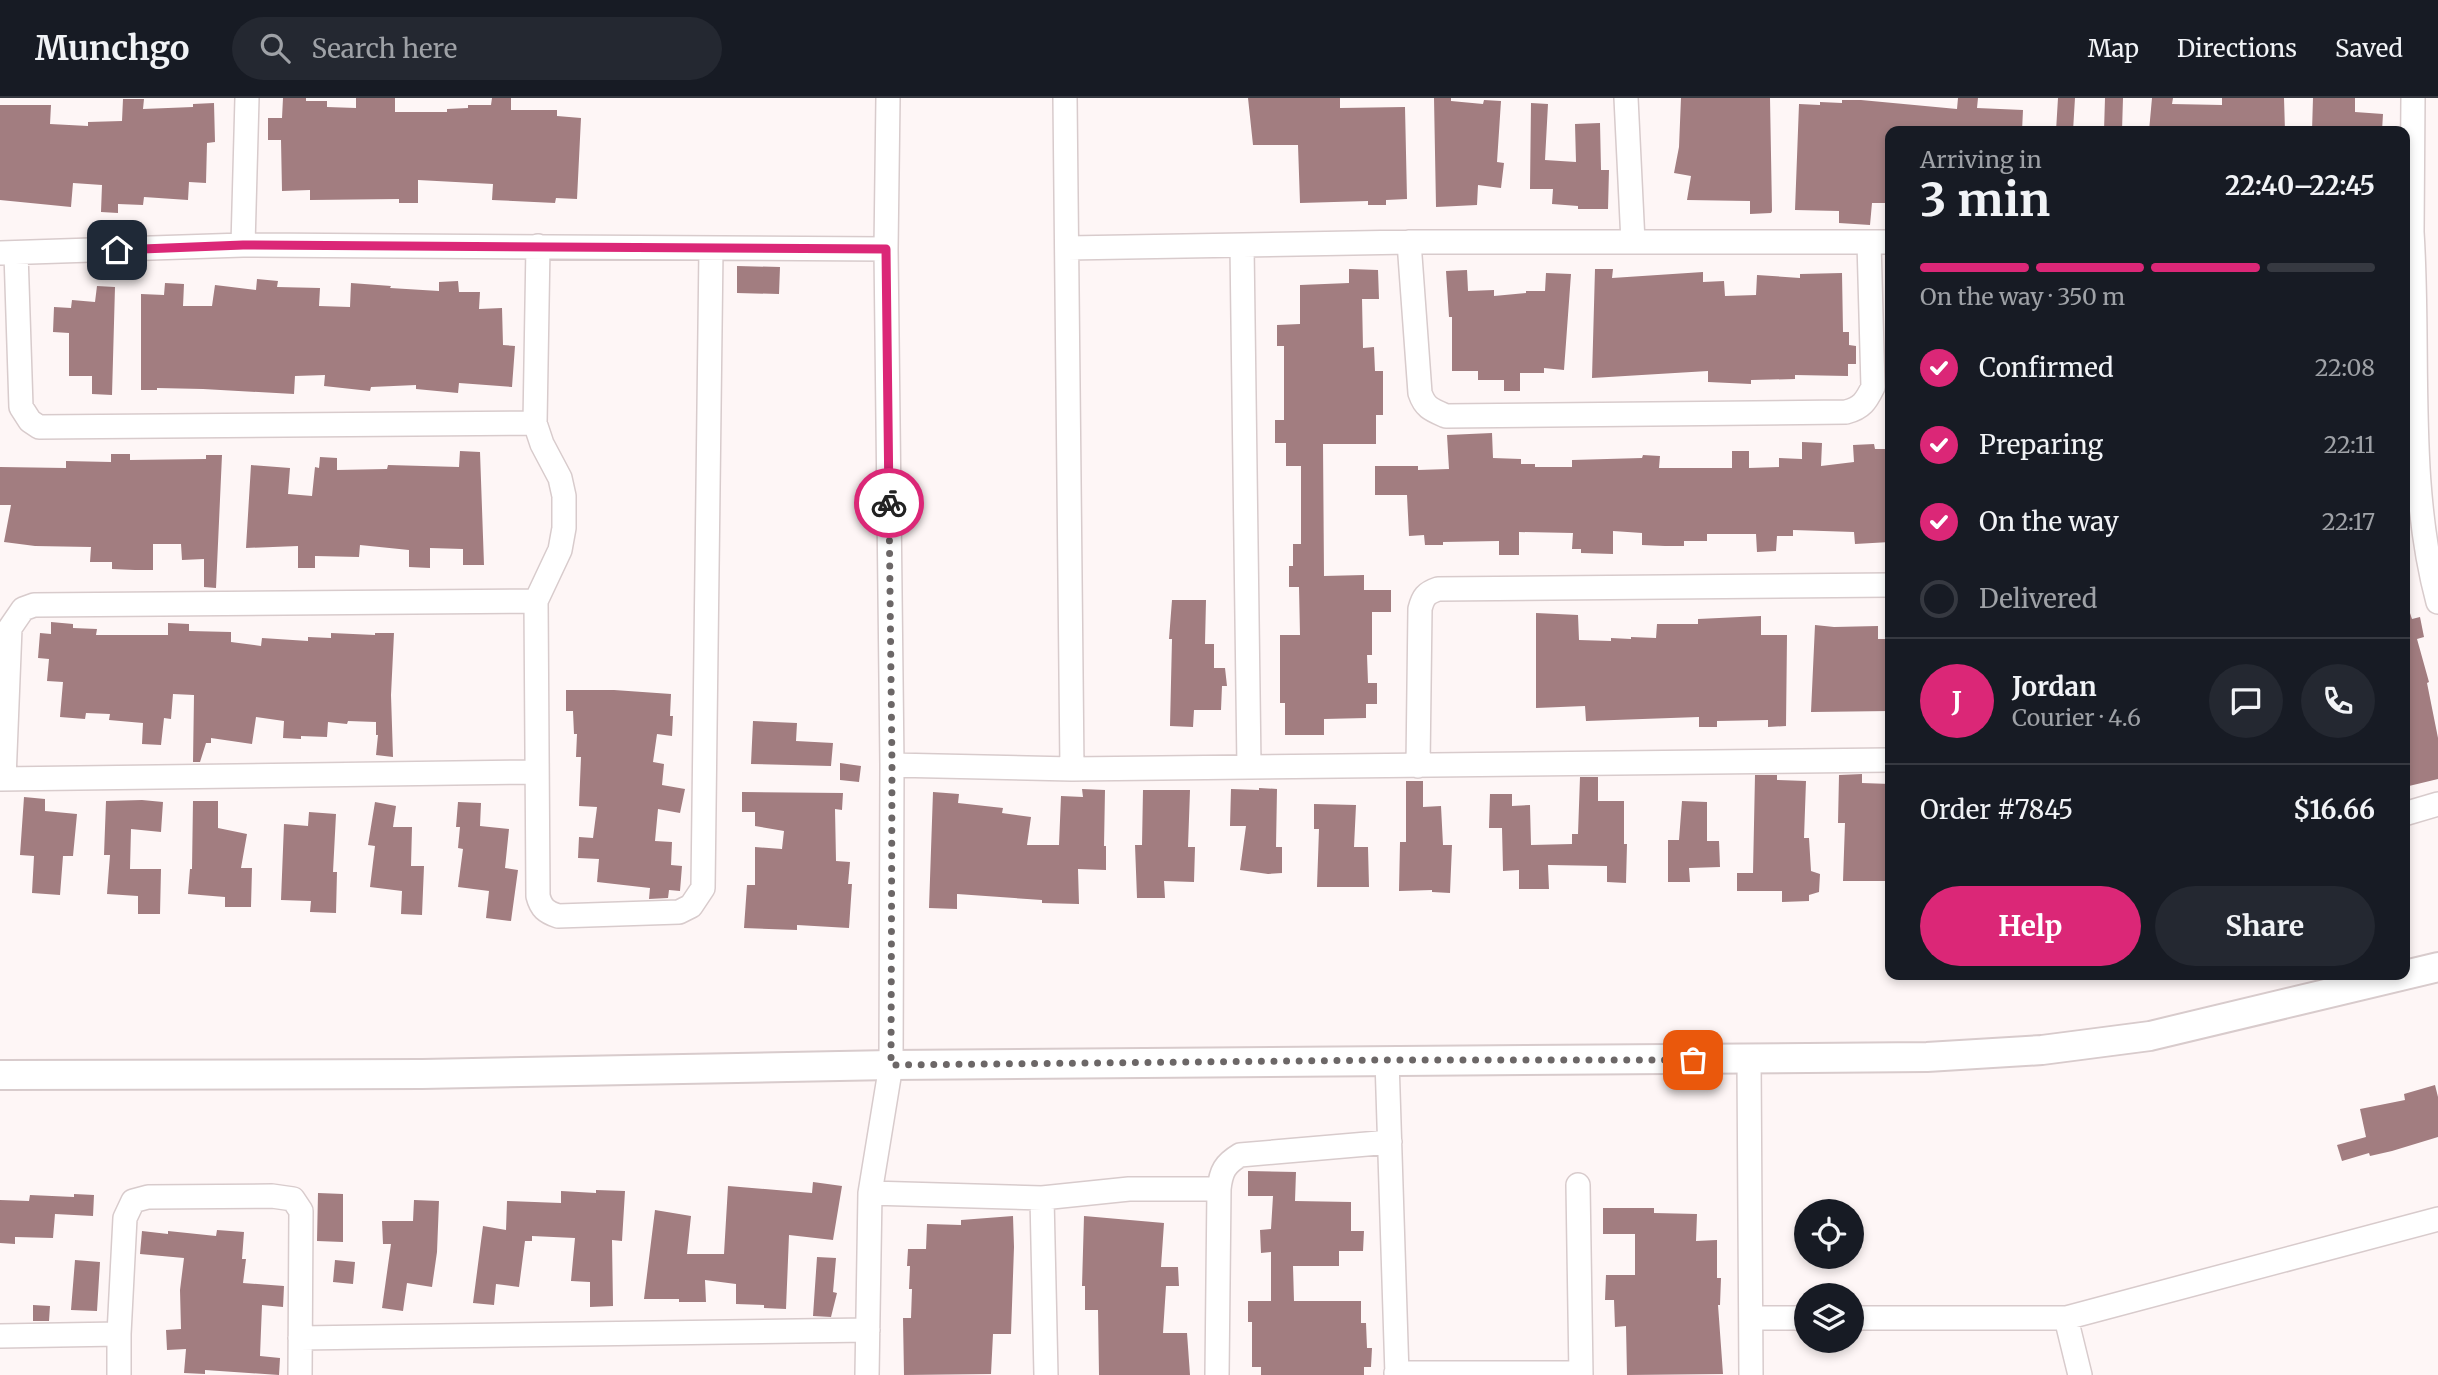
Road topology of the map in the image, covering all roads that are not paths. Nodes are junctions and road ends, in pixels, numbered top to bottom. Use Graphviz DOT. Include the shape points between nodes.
graph roads {
  1 [pos="247,98"];
  2 [pos="888,98"];
  3 [pos="1065,98"];
  4 [pos="1626,98"];
  5 [pos="2413,98"];
  6 [pos="2410,178"];
  7 [pos="1409,242"];
  8 [pos="1633,242"];
  9 [pos="1879,242"];
  10 [pos="243,245"];
  11 [pos="538,246"];
  12 [pos="1242,246"];
  13 [pos="1068,248"];
  14 [pos="710,249"];
  15 [pos="886,249"];
  16 [pos="8,253"];
  17 [pos="2410,274"];
  18 [pos="535,423"];
  19 [pos="1885,585"];
  20 [pos="536,601"];
  21 [pos="2438,602"];
  22 [pos="1885,760"];
  23 [pos="892,765"];
  24 [pos="1418,766"];
  25 [pos="1249,767"];
  26 [pos="1072,769"];
  27 [pos="536,772"];
  28 [pos="2,779"];
  29 [pos="2438,804"];
  30 [pos="2410,812"];
  31 [pos="2438,967"];
  32 [pos="2410,974"];
  33 [pos="2384,980"];
  34 [pos="1387,1060"];
  35 [pos="1749,1060"];
  36 [pos="891,1065"];
  37 [pos="0,1075"];
  38 [pos="1390,1142"];
  39 [pos="1577,1185"];
  40 [pos="1219,1189"];
  41 [pos="870,1193"];
  42 [pos="1042,1198"];
  43 [pos="2438,1219"];
  44 [pos="1753,1318"];
  45 [pos="1794,1318"];
  46 [pos="1864,1318"];
  47 [pos="2066,1318"];
  48 [pos="868,1329"];
  49 [pos="119,1334"];
  50 [pos="0,1336"];
  51 [pos="300,1338"];
  52 [pos="1396,1374"];
  53 [pos="1581,1374"];
  54 [pos="119,1375"];
  55 [pos="300,1375"];
  56 [pos="867,1375"];
  57 [pos="1045,1375"];
  58 [pos="1217,1375"];
  59 [pos="1752,1375"];
  60 [pos="2080,1375"];
  1 -- 10 [label="street"];
  2 -- 15 [label="street"];
  3 -- 13 [label="street"];
  4 -- 8 [label="street"];
  5 -- 6 [label="street"];
  7 -- 8 [label="street"];
  7 -- 9 [label="street" via="1420,393 1423,404 1446,416 1858,409 1873,387"];
  7 -- 12 [label="street"];
  8 -- 9 [label="street"];
  10 -- 11 [label="street"];
  10 -- 16 [label="street"];
  11 -- 14 [label="street"];
  11 -- 18 [label="street"];
  12 -- 13 [label="street"];
  12 -- 25 [label="street"];
  13 -- 26 [label="street"];
  14 -- 15 [label="street"];
  14 -- 27 [label="street" via="703,888 699,897 679,912 548,913 538,896"];
  15 -- 23 [label="street"];
  16 -- 18 [label="street" via="22,407 39,427"];
  17 -- 21 [label="street" via="2421,507 2428,567"];
  18 -- 20 [label="street" via="564,496 559,550"];
  19 -- 24 [label="street" via="1438,589 1427,593 1420,609"];
  20 -- 27 [label="street"];
  20 -- 28 [label="street" via="34,605 23,609 10,628"];
  22 -- 24 [label="street"];
  23 -- 26 [label="street"];
  23 -- 36 [label="street"];
  24 -- 25 [label="street"];
  25 -- 26 [label="street"];
  27 -- 28 [label="street"];
  29 -- 30 [label="street"];
  31 -- 32 [label="street"];
  33 -- 35 [label="street" via="2150,1036 2042,1050"];
  34 -- 35 [label="street"];
  34 -- 36 [label="street"];
  34 -- 38 [label="street"];
  35 -- 44 [label="street"];
  36 -- 37 [label="street" via="422,1074"];
  36 -- 41 [label="street"];
  38 -- 40 [label="street" via="1240,1155 1223,1169"];
  38 -- 52 [label="street"];
  39 -- 53 [label="street"];
  40 -- 42 [label="street" via="1129,1189"];
  40 -- 58 [label="street"];
  41 -- 42 [label="street"];
  41 -- 48 [label="street"];
  42 -- 57 [label="street"];
  43 -- 47 [label="street"];
  44 -- 45 [label="street"];
  44 -- 59 [label="street"];
  46 -- 47 [label="street"];
  47 -- 60 [label="street"];
  48 -- 51 [label="street"];
  48 -- 56 [label="street"];
  49 -- 50 [label="street"];
  49 -- 51 [label="street" via="125,1218 133,1201 272,1196 293,1199 301,1211"];
  49 -- 54 [label="street"];
  51 -- 55 [label="street"];
  52 -- 53 [label="street"];
}
